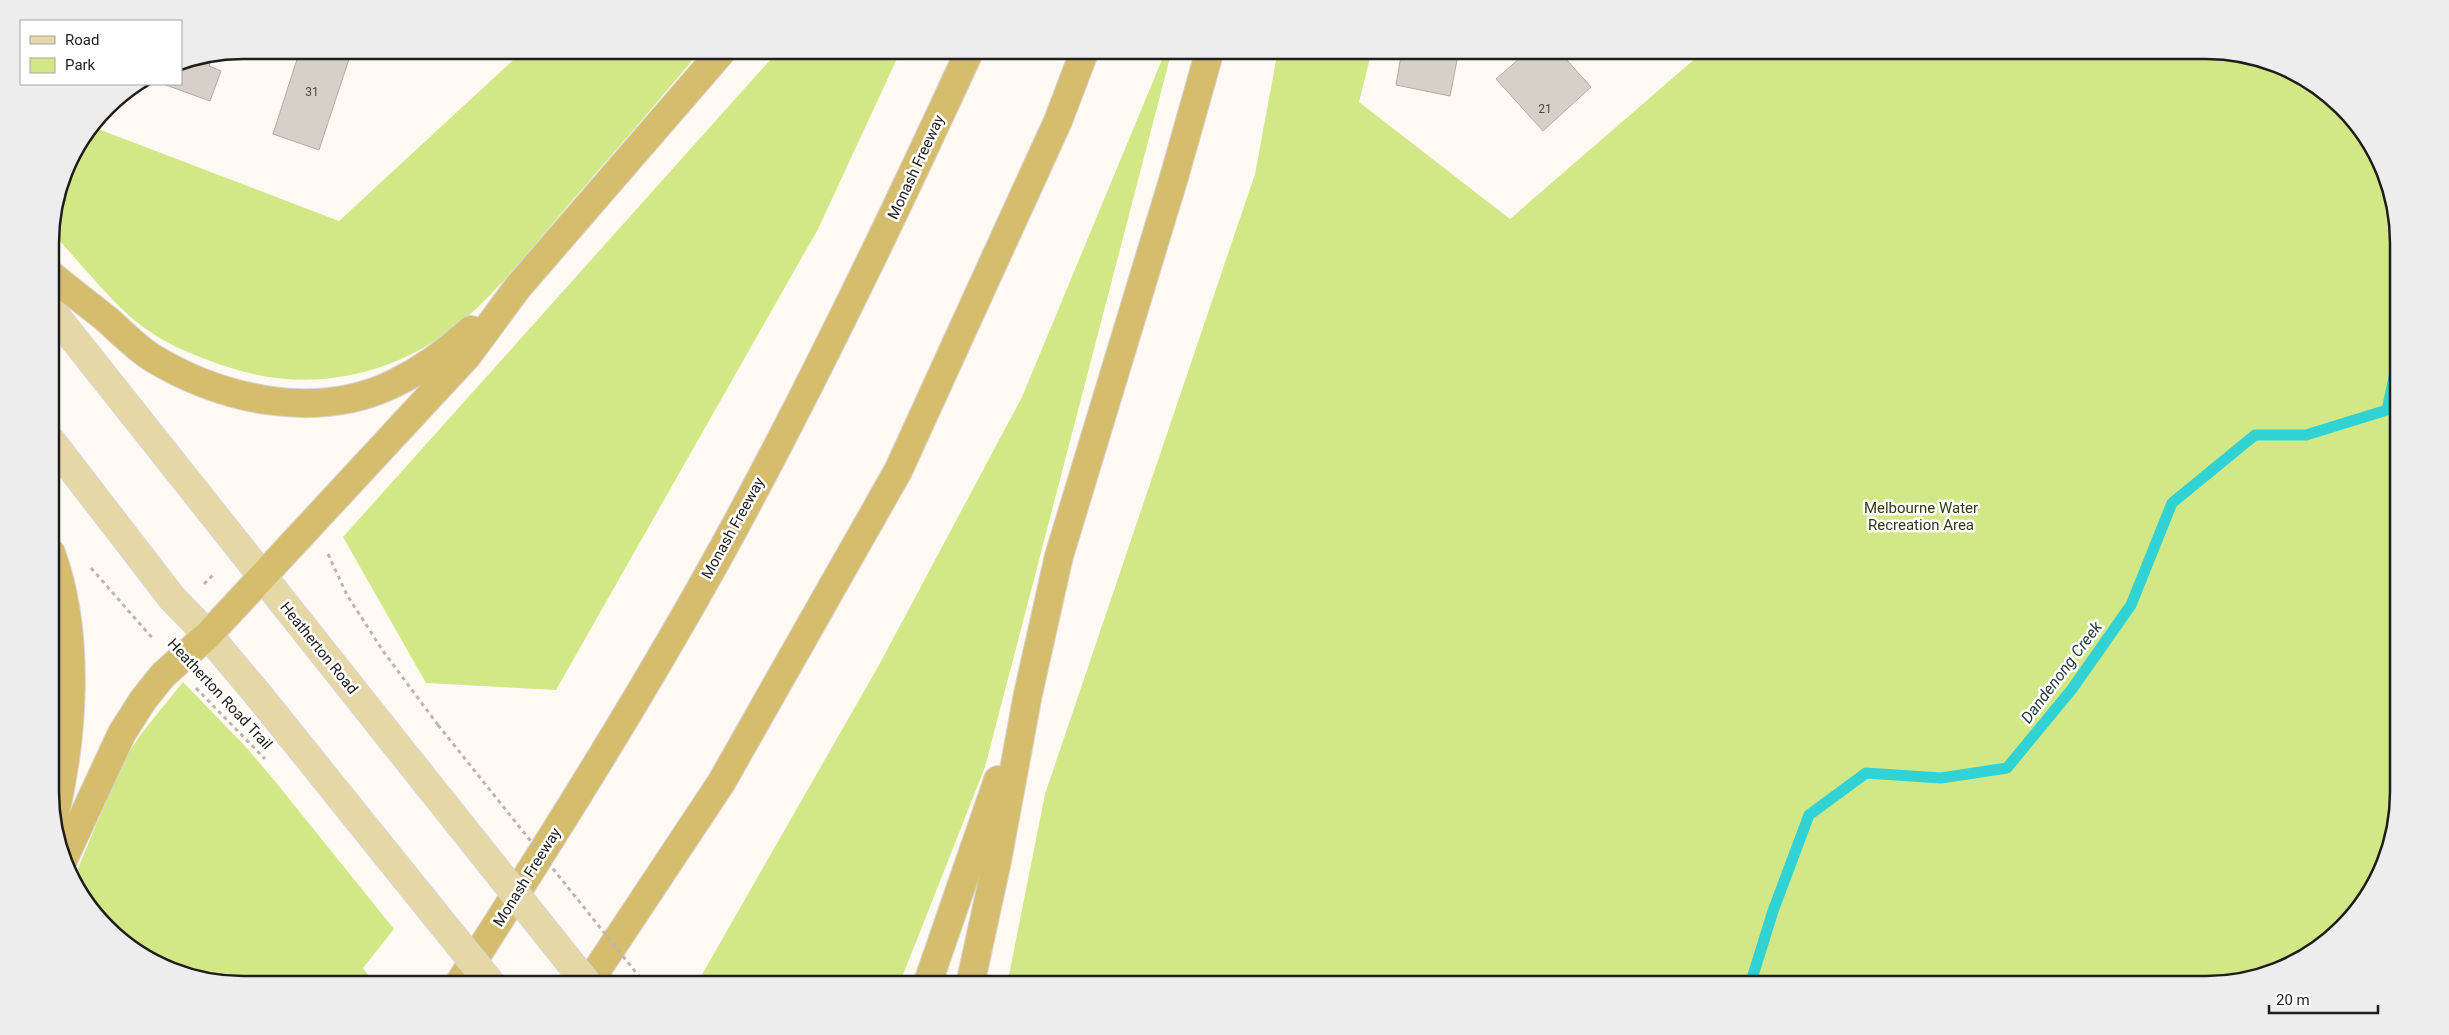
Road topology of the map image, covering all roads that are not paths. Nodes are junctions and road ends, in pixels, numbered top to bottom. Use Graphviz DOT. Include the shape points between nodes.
graph roads {
  1 [pos="715,59"];
  2 [pos="966,59"];
  3 [pos="1082,59"];
  4 [pos="1207,59"];
  5 [pos="59,282"];
  6 [pos="518,287"];
  7 [pos="59,320"];
  8 [pos="59,451"];
  9 [pos="262,577"];
  10 [pos="59,583"];
  11 [pos="208,635"];
  12 [pos="1028,694"];
  13 [pos="59,794"];
  14 [pos="68,850"];
  15 [pos="464,976"];
  16 [pos="485,976"];
  17 [pos="580,976"];
  18 [pos="593,976"];
  19 [pos="930,976"];
  20 [pos="972,976"];
  1 -- 6 [label="highway"];
  2 -- 15 [label="highway, Monash Freeway" via="886,233 738,522 604,756"];
  3 -- 18 [label="highway" via="1058,121 898,472 721,783"];
  4 -- 12 [label="highway" via="1059,556"];
  5 -- 6 [label="highway" via="149,356 189,378 228,393 302,403 335,401 392,385 455,344"];
  6 -- 9 [label="highway" via="467,356"];
  7 -- 9 [label="main road, Heatherton Road"];
  8 -- 11 [label="main road" via="172,598"];
  9 -- 11 [label="highway"];
  9 -- 17 [label="main road, Heatherton Road, bridge"];
  10 -- 13 [label="highway" via="66,613 70,718"];
  11 -- 14 [label="highway" via="175,664 143,700 122,733"];
  11 -- 16 [label="main road, bridge"];
  12 -- 19 [label="highway"];
  12 -- 20 [label="highway"];
}
